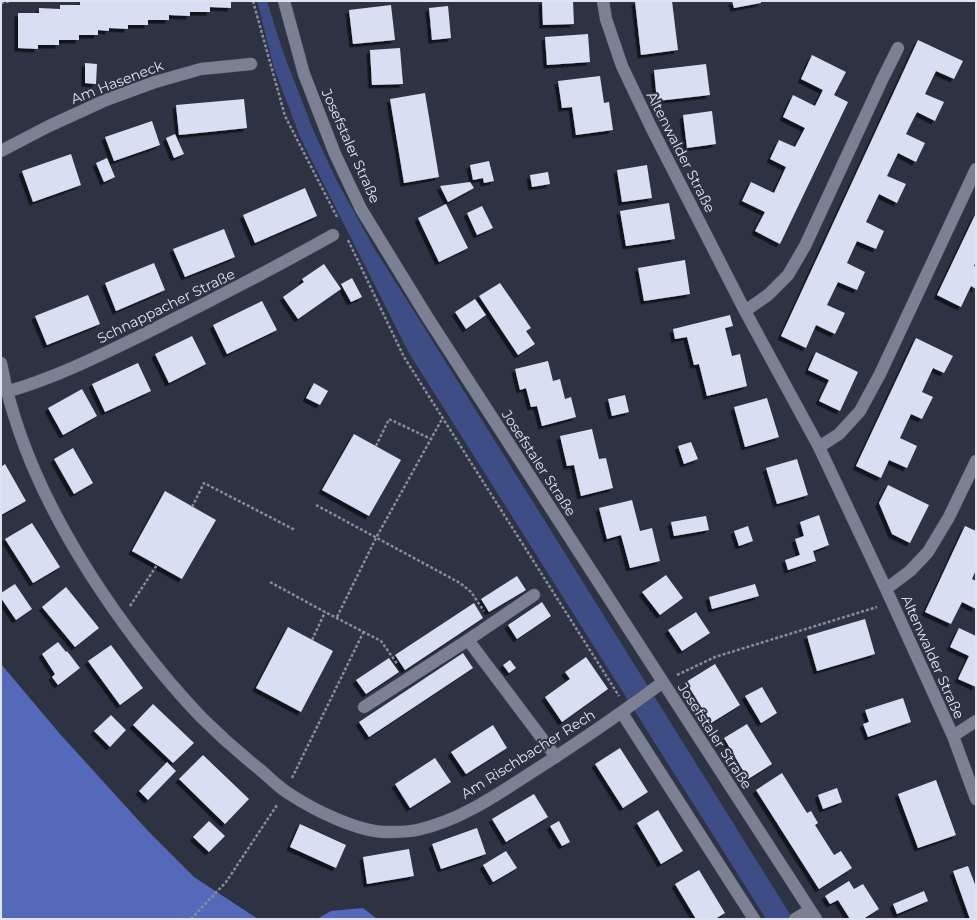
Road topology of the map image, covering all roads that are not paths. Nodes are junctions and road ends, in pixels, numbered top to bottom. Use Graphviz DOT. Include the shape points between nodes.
graph roads {
  1 [pos="284,1"];
  2 [pos="603,1"];
  3 [pos="898,48"];
  4 [pos="251,64"];
  5 [pos="1,151"];
  6 [pos="976,169"];
  7 [pos="333,235"];
  8 [pos="745,311"];
  9 [pos="1,363"];
  10 [pos="6,392"];
  11 [pos="819,447"];
  12 [pos="976,461"];
  13 [pos="886,589"];
  14 [pos="534,595"];
  15 [pos="468,640"];
  16 [pos="663,682"];
  17 [pos="364,707"];
  18 [pos="625,711"];
  19 [pos="976,722"];
  20 [pos="952,736"];
  21 [pos="556,757"];
  22 [pos="976,799"];
  23 [pos="813,914"];
  24 [pos="754,919"];
  25 [pos="794,919"];
  1 -- 16 [label="street, Josefstaler Straße" via="304,74 335,154 361,209 426,315"];
  2 -- 8 [label="street, Altenwalder Straße" via="606,19 622,66"];
  3 -- 8 [label="street" via="802,252 788,276 768,295"];
  4 -- 5 [label="street, Am Haseneck" via="201,69 155,82 106,100"];
  6 -- 11 [label="street" via="880,374 860,411 839,434"];
  7 -- 10 [label="street, Schnappacher Straße" via="261,275 115,348 33,384"];
  8 -- 11 [label="street, Altenwalder Straße"];
  9 -- 10 [label="street, Am Rischbacher Rech"];
  10 -- 21 [label="street, Am Rischbacher Rech" via="42,487 75,552 121,620 157,667 200,715 286,791 352,826 385,832 417,830 450,819 493,797"];
  11 -- 13 [label="street, Altenwalder Straße"];
  12 -- 13 [label="street, Altenwalder Straße" via="949,517 928,552 910,571"];
  13 -- 20 [label="street, Altenwalder Straße"];
  14 -- 15 [label="street"];
  15 -- 17 [label="street"];
  15 -- 21 [label="street"];
  16 -- 18 [label="street, Am Rischbacher Rech"];
  16 -- 23 [label="street, Josefstaler Straße"];
  18 -- 21 [label="street, Am Rischbacher Rech"];
  18 -- 24 [label="street"];
  19 -- 20 [label="street, Altenwalder Straße"];
  20 -- 22 [label="street, Altenwalder Straße"];
  23 -- 25 [label="street"];
}
